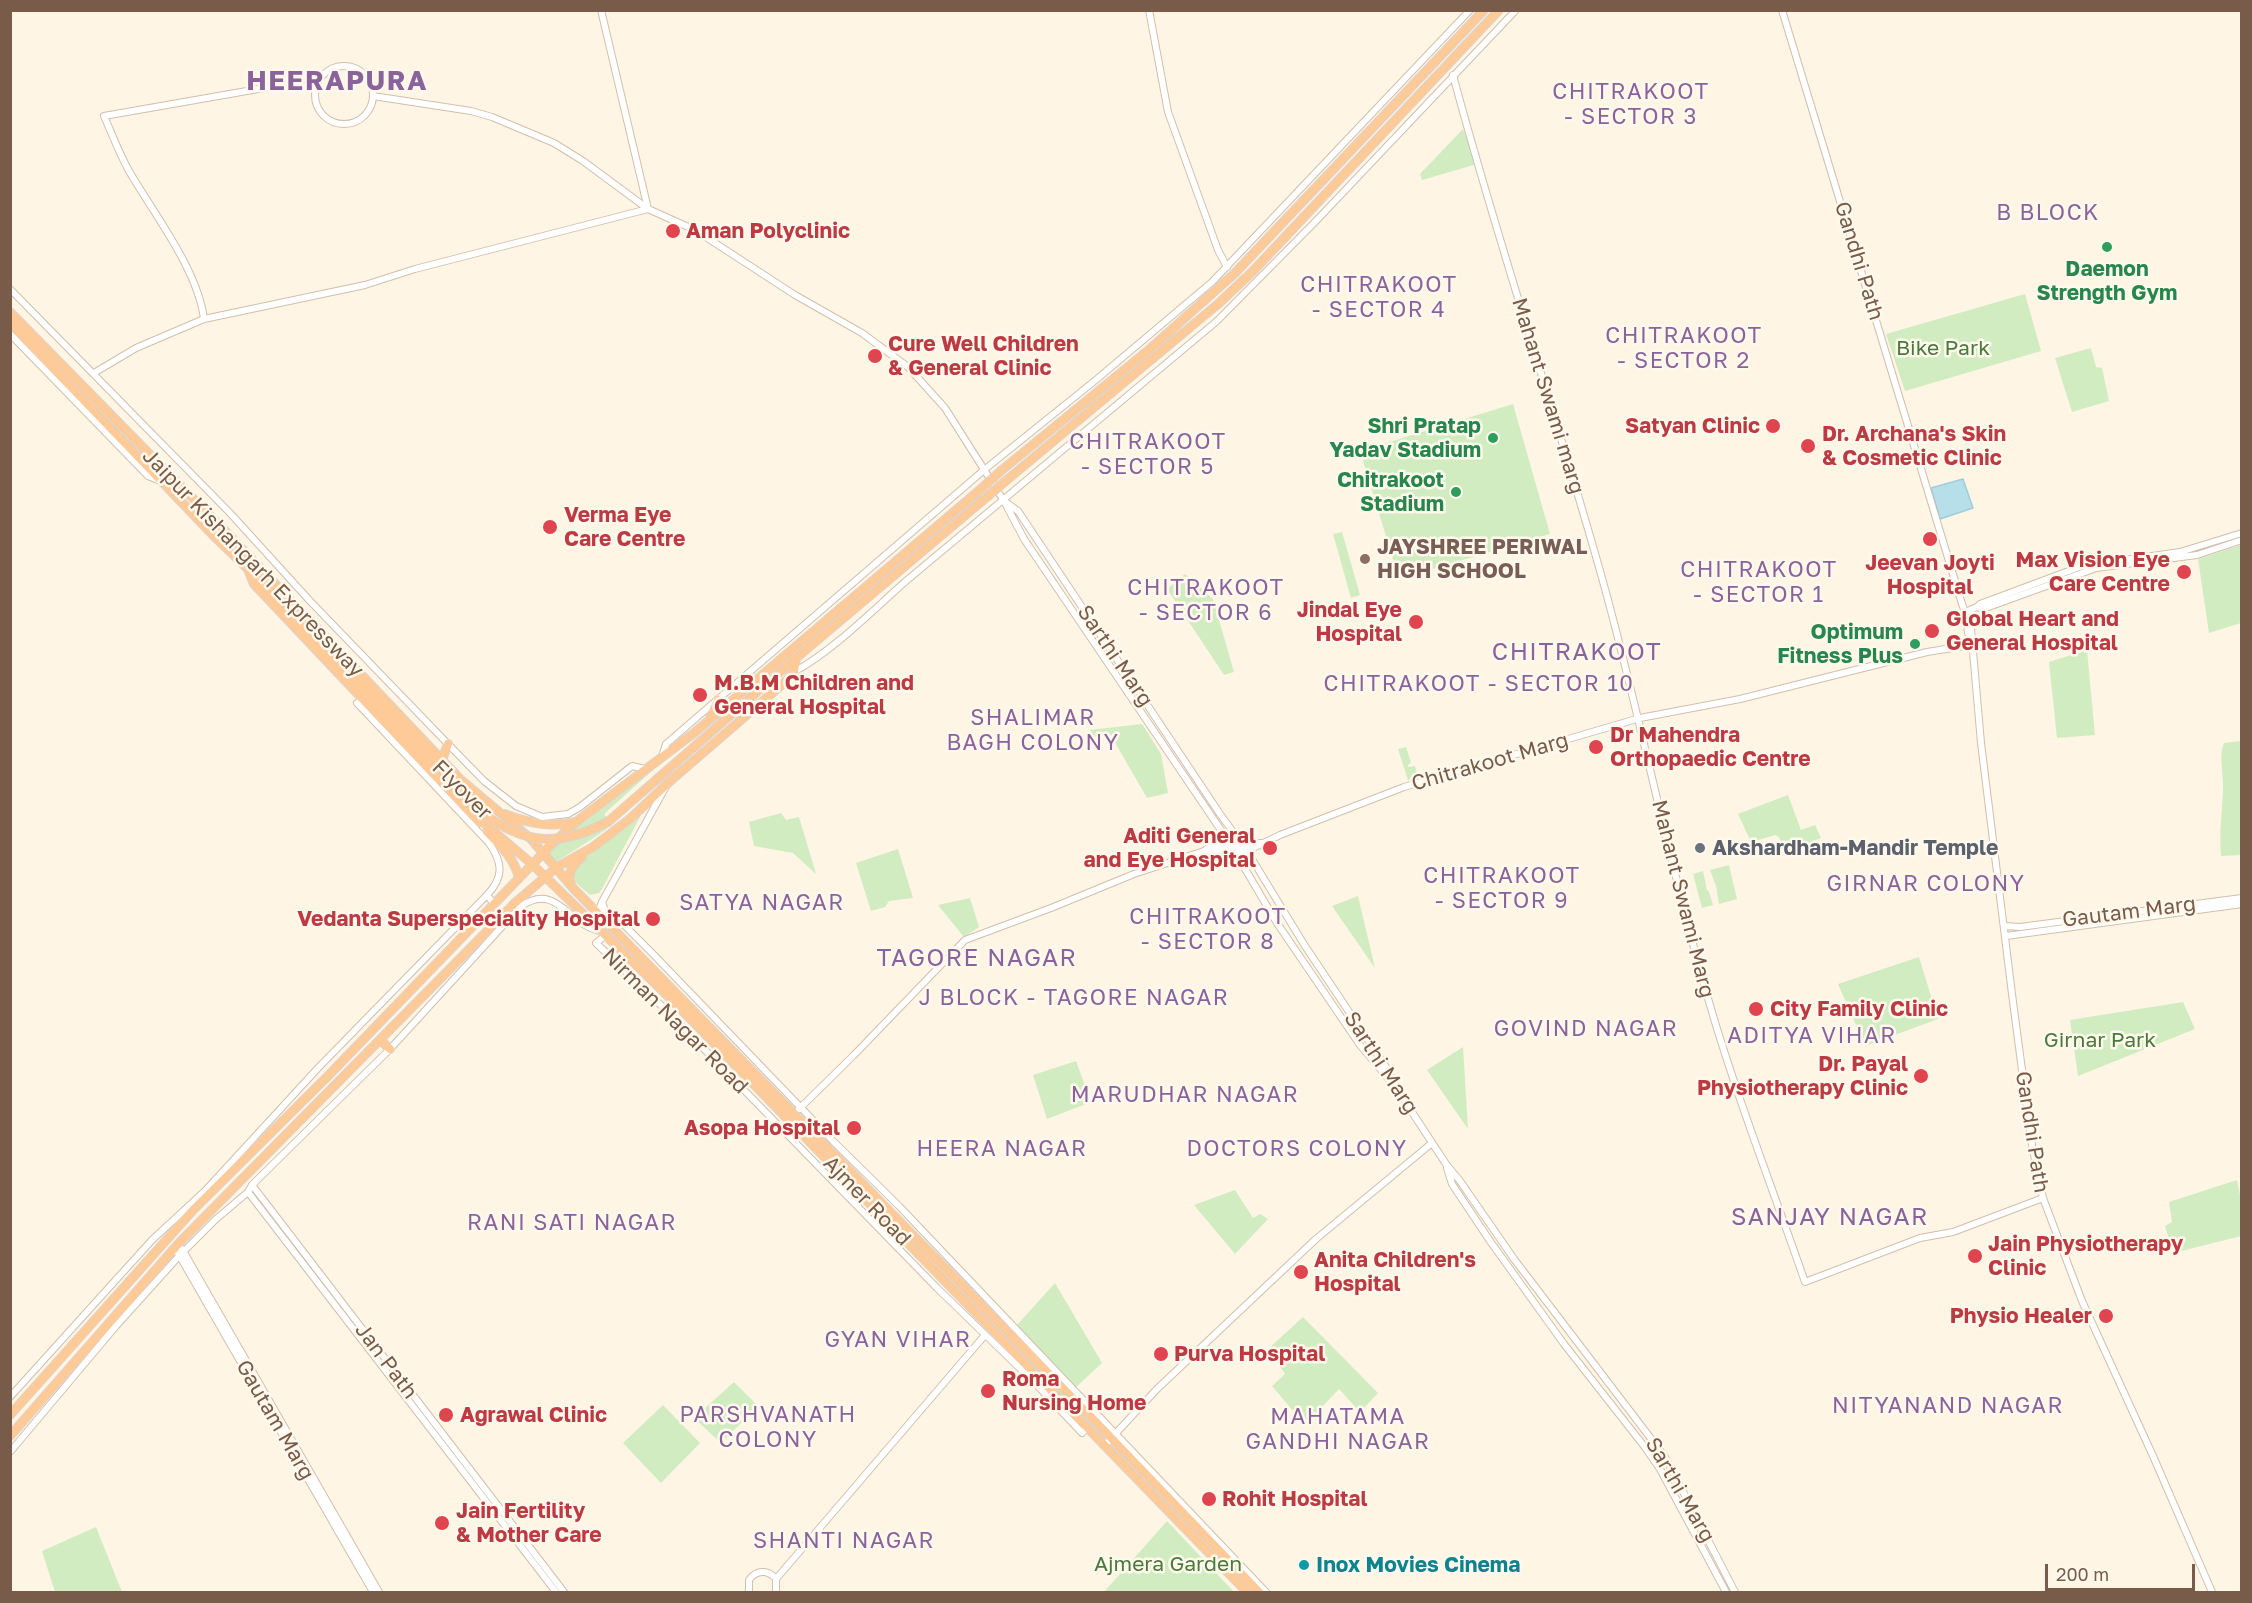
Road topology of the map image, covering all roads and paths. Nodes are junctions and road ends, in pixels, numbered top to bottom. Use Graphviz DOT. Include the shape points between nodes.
graph roads {
  1 [pos="601,10"];
  2 [pos="1149,10"];
  3 [pos="1470,10"];
  4 [pos="1484,10"];
  5 [pos="1499,10"];
  6 [pos="1516,10"];
  7 [pos="1782,10"];
  8 [pos="1453,75"];
  9 [pos="316,87"];
  10 [pos="373,96"];
  11 [pos="648,209"];
  12 [pos="1227,267"];
  13 [pos="10,289"];
  14 [pos="10,312"];
  15 [pos="204,319"];
  16 [pos="10,323"];
  17 [pos="10,334"];
  18 [pos="94,373"];
  19 [pos="984,470"];
  20 [pos="162,482"];
  21 [pos="1004,501"];
  22 [pos="2241,533"];
  23 [pos="2241,540"];
  24 [pos="248,568"];
  25 [pos="1977,608"];
  26 [pos="1966,613"];
  27 [pos="1971,642"];
  28 [pos="796,658"];
  29 [pos="794,672"];
  30 [pos="364,700"];
  31 [pos="718,700"];
  32 [pos="1640,718"];
  33 [pos="709,721"];
  34 [pos="448,744"];
  35 [pos="662,758"];
  36 [pos="442,760"];
  37 [pos="645,769"];
  38 [pos="669,782"];
  39 [pos="498,812"];
  40 [pos="478,818"];
  41 [pos="576,822"];
  42 [pos="593,847"];
  43 [pos="1232,848"];
  44 [pos="1245,848"];
  45 [pos="543,852"];
  46 [pos="532,864"];
  47 [pos="557,867"];
  48 [pos="544,877"];
  49 [pos="519,878"];
  50 [pos="573,888"];
  51 [pos="487,895"];
  52 [pos="529,897"];
  53 [pos="2241,898"];
  54 [pos="602,902"];
  55 [pos="494,904"];
  56 [pos="2241,904"];
  57 [pos="598,913"];
  58 [pos="1287,918"];
  59 [pos="1277,923"];
  60 [pos="2004,926"];
  61 [pos="604,933"];
  62 [pos="2006,936"];
  63 [pos="1367,1039"];
  64 [pos="381,1041"];
  65 [pos="1360,1045"];
  66 [pos="390,1049"];
  67 [pos="1398,1090"];
  68 [pos="764,1095"];
  69 [pos="756,1103"];
  70 [pos="800,1107"];
  71 [pos="790,1117"];
  72 [pos="778,1125"];
  73 [pos="1432,1143"];
  74 [pos="1446,1164"];
  75 [pos="252,1185"];
  76 [pos="248,1192"];
  77 [pos="2043,1198"];
  78 [pos="179,1249"];
  79 [pos="1516,1261"];
  80 [pos="1507,1265"];
  81 [pos="985,1335"];
  82 [pos="1595,1365"];
  83 [pos="1587,1372"];
  84 [pos="10,1397"];
  85 [pos="10,1415"];
  86 [pos="1085,1430"];
  87 [pos="10,1436"];
  88 [pos="1110,1438"];
  89 [pos="10,1452"];
  90 [pos="776,1579"];
  91 [pos="373,1593"];
  92 [pos="379,1593"];
  93 [pos="555,1593"];
  94 [pos="564,1593"];
  95 [pos="748,1593"];
  96 [pos="776,1593"];
  97 [pos="1247,1593"];
  98 [pos="1259,1593"];
  99 [pos="1266,1593"];
  100 [pos="1726,1593"];
  101 [pos="1735,1593"];
  102 [pos="2212,1593"];
  1 -- 11 [label="street"];
  2 -- 12 [label="street" via="1168,112"];
  3 -- 12 [label="street"];
  4 -- 33 [label="highway, bridge" via="1254,255 1211,295"];
  5 -- 28 [label="highway, Flyover, bridge" via="1218,304"];
  6 -- 8 [label="street"];
  7 -- 26 [label="street, Gandhi Path"];
  8 -- 21 [label="street" via="1217,321"];
  8 -- 32 [label="street, Mahant Swami marg" via="1602,576"];
  9 -- 10 [label="street" via="329,71 349,67 367,77"];
  9 -- 10 [label="street" via="319,110 337,124 360,120 369,111"];
  9 -- 15 [label="street" via="281,85 104,116 129,170 198,289"];
  10 -- 11 [label="street" via="471,111 519,128 583,161"];
  11 -- 15 [label="street" via="365,285"];
  11 -- 19 [label="street" via="694,230 898,359 945,408"];
  12 -- 19 [label="street"];
  13 -- 18 [label="street"];
  14 -- 36 [label="highway, Jaipur Kishangarh Expressway"];
  15 -- 18 [label="street" via="136,348"];
  16 -- 20 [label="highway, Jaipur Kishangarh Expressway"];
  17 -- 20 [label="street" via="148,476"];
  18 -- 34 [label="street"];
  19 -- 21 [label="street"];
  19 -- 31 [label="street"];
  20 -- 24 [label="highway, Jaipur Kishangarh Expressway"];
  21 -- 29 [label="street"];
  21 -- 43 [label="street, Sarthi Marg" via="1024,539"];
  21 -- 44 [label="street, Sarthi Marg" via="1018,512"];
  22 -- 25 [label="street" via="2180,552 2082,566"];
  23 -- 25 [label="street" via="2197,555 2096,568"];
  24 -- 28 [label="highway, Flyover, bridge" via="478,809 505,829 538,840 576,835 609,820"];
  24 -- 30 [label="highway" via="254,584"];
  25 -- 26 [label="street"];
  26 -- 27 [label="street, Gandhi Path" via="1970,617"];
  27 -- 32 [label="street, Chitrakoot Marg" via="1740,699"];
  27 -- 60 [label="street, Gandhi Path"];
  28 -- 29 [label="highway"];
  29 -- 38 [label="highway"];
  30 -- 40 [label="highway"];
  30 -- 51 [label="street" via="357,703 489,843 500,872"];
  31 -- 33 [label="highway"];
  31 -- 35 [label="street" via="666,744"];
  32 -- 44 [label="street, Chitrakoot Marg" via="1404,788 1258,847"];
  32 -- 77 [label="street, Mahant Swami Marg" via="1703,981 1805,1282 1920,1238 1953,1232"];
  33 -- 35 [label="highway"];
  34 -- 36 [label="highway"];
  34 -- 37 [label="street" via="484,781 516,806 542,817 568,814 632,766"];
  35 -- 37 [label="highway"];
  36 -- 39 [label="highway, Jaipur Kishangarh Expressway"];
  37 -- 41 [label="highway"];
  38 -- 42 [label="highway"];
  38 -- 54 [label="street"];
  39 -- 41 [label="highway" via="541,825"];
  39 -- 45 [label="highway, Ajmer Road"];
  40 -- 46 [label="highway, Ajmer Road"];
  40 -- 49 [label="highway" via="513,861"];
  41 -- 45 [label="highway"];
  42 -- 47 [label="highway"];
  42 -- 50 [label="highway" via="570,871"];
  43 -- 44 [label="street"];
  43 -- 59 [label="street, Sarthi Marg"];
  43 -- 70 [label="street" via="1204,851 1114,881 965,940"];
  44 -- 58 [label="street, Sarthi Marg"];
  45 -- 46 [label="highway"];
  45 -- 47 [label="highway, Ajmer Road"];
  46 -- 48 [label="highway, Ajmer Road"];
  46 -- 49 [label="highway"];
  47 -- 48 [label="highway"];
  47 -- 50 [label="highway, Ajmer Road"];
  48 -- 52 [label="highway"];
  48 -- 61 [label="highway, Ajmer Road"];
  49 -- 55 [label="highway"];
  50 -- 57 [label="highway, Ajmer Road"];
  51 -- 55 [label="street"];
  51 -- 84 [label="street" via="277,1110 205,1191 152,1240"];
  52 -- 61 [label="street" via="551,899 589,928"];
  52 -- 64 [label="highway"];
  52 -- 66 [label="street"];
  53 -- 60 [label="street, Gautam Marg"];
  54 -- 57 [label="street"];
  54 -- 70 [label="street" via="605,911 654,955"];
  55 -- 85 [label="highway" via="194,1209"];
  56 -- 62 [label="street, Gautam Marg"];
  57 -- 71 [label="highway, Ajmer Road"];
  58 -- 59 [label="street"];
  58 -- 63 [label="street, Sarthi Marg"];
  59 -- 65 [label="street, Sarthi Marg"];
  60 -- 62 [label="street, Gandhi Path"];
  61 -- 68 [label="highway, Ajmer Road"];
  61 -- 69 [label="street, Nirman Nagar Road" via="596,943"];
  62 -- 77 [label="street, Gandhi Path" via="2032,1145"];
  63 -- 65 [label="street"];
  63 -- 67 [label="street, Sarthi Marg"];
  64 -- 66 [label="highway"];
  64 -- 78 [label="highway"];
  65 -- 67 [label="street, Sarthi Marg"];
  66 -- 75 [label="street"];
  67 -- 73 [label="street, Sarthi Marg"];
  68 -- 69 [label="street"];
  68 -- 71 [label="highway, Ajmer Road"];
  69 -- 72 [label="street, Nirman Nagar Road"];
  70 -- 71 [label="street"];
  70 -- 88 [label="street" via="899,1206"];
  71 -- 72 [label="street"];
  71 -- 86 [label="highway, Ajmer Road"];
  71 -- 88 [label="highway, Ajmer Road"];
  72 -- 81 [label="street, Nirman Nagar Road"];
  73 -- 74 [label="street, Sarthi Marg"];
  73 -- 88 [label="street" via="1316,1239"];
  74 -- 79 [label="street, Sarthi Marg"];
  74 -- 80 [label="street" via="1452,1184"];
  75 -- 76 [label="street"];
  75 -- 94 [label="street, Jan Path"];
  76 -- 78 [label="street"];
  76 -- 93 [label="street, Jan Path"];
  77 -- 102 [label="street, Gandhi Path" via="2082,1301"];
  78 -- 87 [label="highway"];
  78 -- 89 [label="street"];
  78 -- 91 [label="street, Gautam Marg"];
  78 -- 92 [label="street"];
  79 -- 80 [label="street"];
  79 -- 82 [label="street, Sarthi Marg"];
  80 -- 83 [label="street"];
  81 -- 86 [label="street, Nirman Nagar Road"];
  81 -- 90 [label="street"];
  82 -- 83 [label="street"];
  82 -- 101 [label="street, Sarthi Marg" via="1665,1457"];
  83 -- 100 [label="street" via="1659,1469"];
  86 -- 88 [label="highway, Ajmer Road"];
  88 -- 97 [label="highway, Ajmer Road"];
  88 -- 98 [label="highway, Ajmer Road"];
  88 -- 99 [label="street" via="1150,1472"];
  90 -- 95 [label="street" via="758,1572 749,1580"];
  90 -- 96 [label="street"];
}
